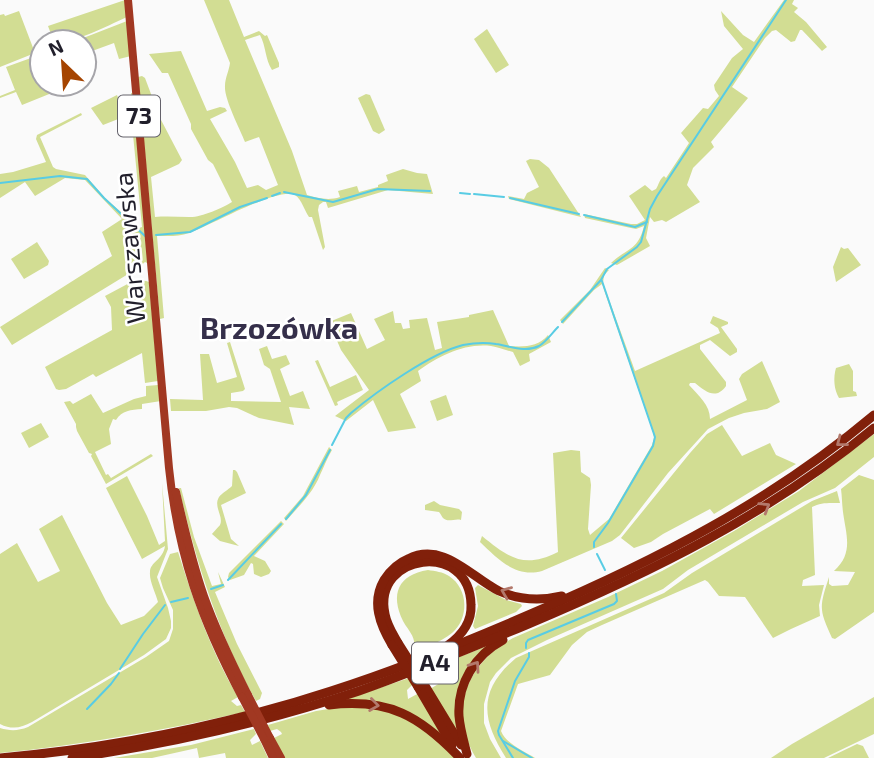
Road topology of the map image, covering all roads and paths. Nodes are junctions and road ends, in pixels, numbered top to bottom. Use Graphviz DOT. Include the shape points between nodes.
graph roads {
  1 [pos="128,0"];
  2 [pos="874,415"];
  3 [pos="874,428"];
  4 [pos="584,590"];
  5 [pos="561,611"];
  6 [pos="395,644"];
  7 [pos="386,673"];
  8 [pos="306,707"];
  9 [pos="267,738"];
  10 [pos="466,757"];
  11 [pos="0,758"];
  12 [pos="72,758"];
  13 [pos="273,758"];
  14 [pos="281,758"];
  1 -- 9 [label="main road, Warszawska / 73, bridge" via="173,500 197,599"];
  2 -- 4 [label="highway, A4, one-way" via="814,463 750,505"];
  5 -- 3 [label="highway, A4, one-way" via="744,519 812,476"];
  4 -- 6 [label="highway, one-way" via="545,599 524,598 499,591 445,558 413,556 393,568 377,599 383,629"];
  4 -- 7 [label="highway, A4"];
  5 -- 8 [label="highway, A4" via="422,668"];
  10 -- 5 [label="highway, one-way" via="459,710 471,669 493,645"];
  6 -- 7 [label="highway" via="384,608 386,590 394,577 421,561 442,564 457,573 471,598 463,632 447,645"];
  6 -- 10 [label="highway, bridge"];
  7 -- 11 [label="highway, A4" via="221,722 106,745"];
  8 -- 10 [label="highway, one-way" via="352,703 386,707 422,723"];
  8 -- 12 [label="highway, A4" via="234,727"];
  9 -- 13 [label="main road, 73"];
  9 -- 14 [label="main road, 73"];
}
